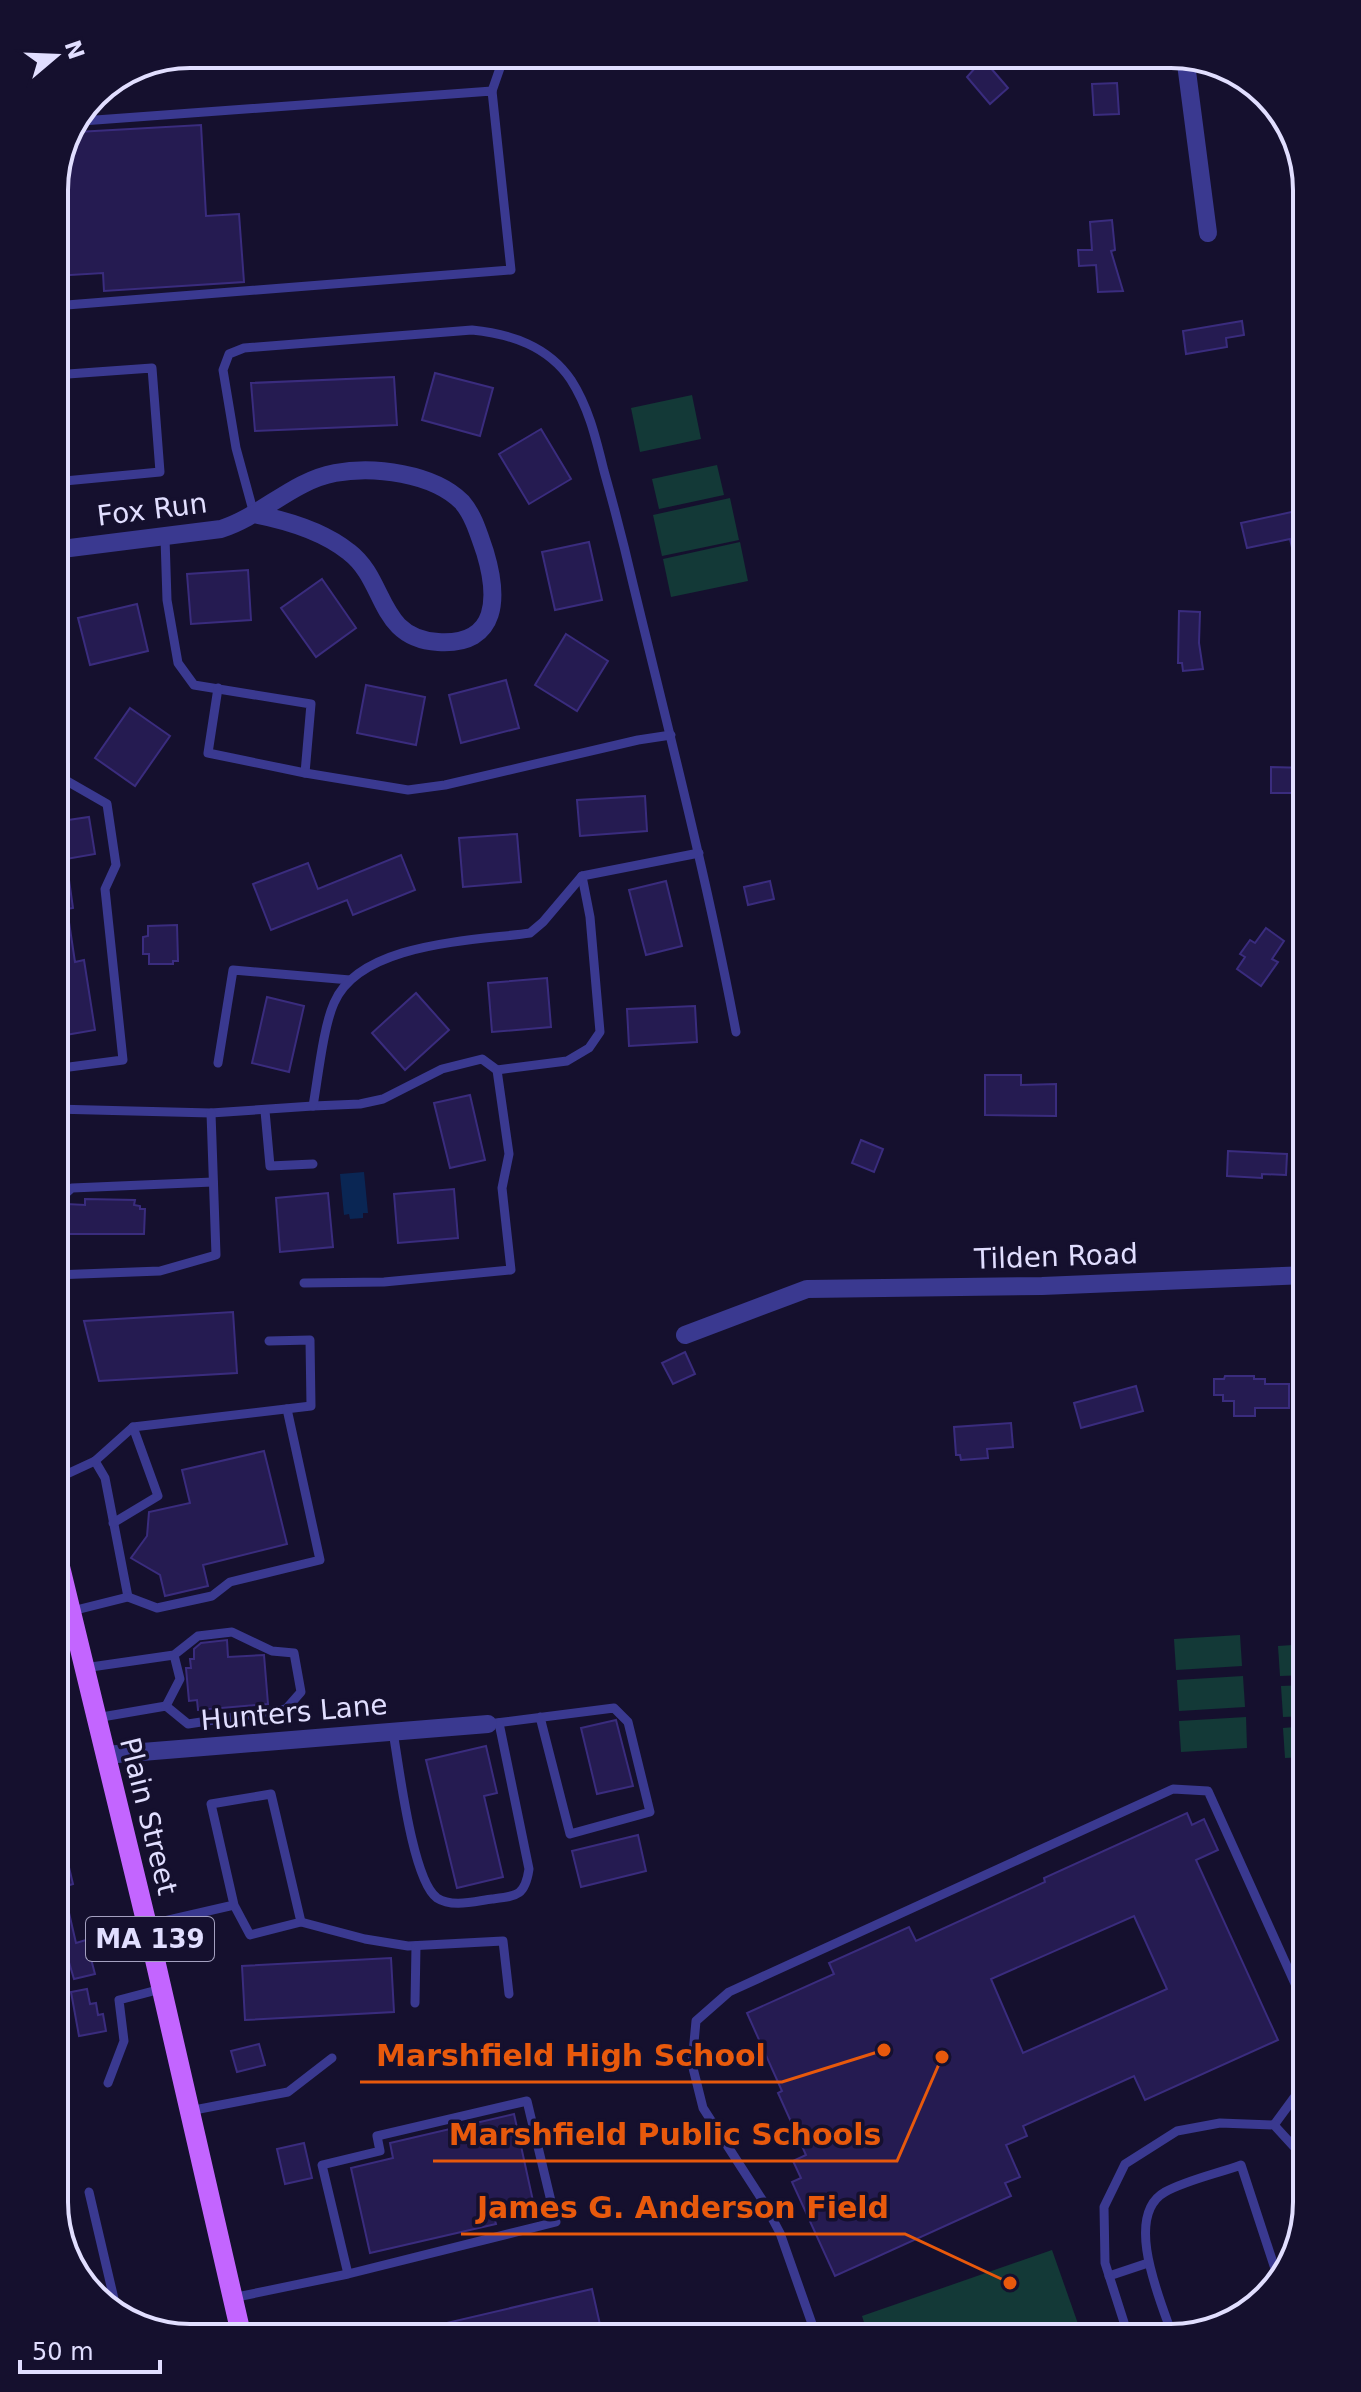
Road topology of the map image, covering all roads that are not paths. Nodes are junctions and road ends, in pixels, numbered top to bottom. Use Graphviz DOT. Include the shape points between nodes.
graph roads {
  1 [pos="500,68"];
  2 [pos="1187,69"];
  3 [pos="492,91"];
  4 [pos="90,120"];
  5 [pos="1208,233"];
  6 [pos="68,305"];
  7 [pos="68,374"];
  8 [pos="68,481"];
  9 [pos="254,514"];
  10 [pos="165,538"];
  11 [pos="68,548"];
  12 [pos="218,688"];
  13 [pos="671,735"];
  14 [pos="305,773"];
  15 [pos="68,782"];
  16 [pos="699,853"];
  17 [pos="582,876"];
  18 [pos="350,980"];
  19 [pos="736,1032"];
  20 [pos="218,1063"];
  21 [pos="68,1067"];
  22 [pos="497,1070"];
  23 [pos="313,1106"];
  24 [pos="68,1109"];
  25 [pos="265,1111"];
  26 [pos="211,1113"];
  27 [pos="313,1164"];
  28 [pos="213,1182"];
  29 [pos="68,1192"];
  30 [pos="68,1274"];
  31 [pos="1293,1276"];
  32 [pos="304,1283"];
  33 [pos="685,1335"];
  34 [pos="269,1341"];
  35 [pos="287,1409"];
  36 [pos="133,1427"];
  37 [pos="95,1461"];
  38 [pos="68,1474"];
  39 [pos="113,1523"];
  40 [pos="128,1597"];
  41 [pos="68,1600"];
  42 [pos="71,1612"];
  43 [pos="174,1655"];
  44 [pos="84,1668"];
  45 [pos="166,1706"];
  46 [pos="540,1717"];
  47 [pos="96,1718"];
  48 [pos="494,1723"];
  49 [pos="393,1732"];
  50 [pos="105,1755"];
  51 [pos="234,1905"];
  52 [pos="301,1922"];
  53 [pos="147,1925"];
  54 [pos="416,1946"];
  55 [pos="1293,1979"];
  56 [pos="161,1989"];
  57 [pos="509,1994"];
  58 [pos="415,2003"];
  59 [pos="332,2058"];
  60 [pos="108,2083"];
  61 [pos="1293,2099"];
  62 [pos="189,2111"];
  63 [pos="1274,2125"];
  64 [pos="1293,2146"];
  65 [pos="89,2192"];
  66 [pos="1148,2263"];
  67 [pos="1274,2267"];
  68 [pos="348,2274"];
  69 [pos="1109,2276"];
  70 [pos="113,2297"];
  71 [pos="232,2298"];
  72 [pos="238,2324"];
  73 [pos="812,2324"];
  74 [pos="1124,2324"];
  75 [pos="1169,2324"];
  1 -- 3 [label="lane"];
  2 -- 5 [label="street"];
  3 -- 4 [label="lane"];
  3 -- 6 [label="lane" via="511,270"];
  7 -- 8 [label="lane" via="152,368 160,472"];
  9 -- 9 [label="street, Fox Run" via="326,537 351,553 394,624 412,637 462,640 481,628 494,605 491,574 473,519 462,502 420,479 366,471 336,473 307,480"];
  9 -- 10 [label="street, Fox Run" via="221,529"];
  9 -- 13 [label="lane" via="223,370 229,354 244,348 472,330 531,344 569,377 590,416"];
  10 -- 11 [label="street, Fox Run"];
  10 -- 12 [label="lane" via="167,600 178,663 194,685"];
  12 -- 14 [label="lane" via="311,704"];
  12 -- 14 [label="lane" via="208,753"];
  13 -- 14 [label="lane" via="408,790"];
  13 -- 16 [label="lane"];
  15 -- 21 [label="lane" via="107,804 116,865 105,889 123,1060"];
  16 -- 17 [label="lane"];
  16 -- 19 [label="lane"];
  17 -- 18 [label="lane" via="530,933 415,949"];
  17 -- 22 [label="lane" via="600,1032 589,1048 567,1061"];
  18 -- 20 [label="lane" via="233,970"];
  18 -- 23 [label="lane" via="332,1005"];
  22 -- 23 [label="lane" via="482,1059 464,1062 383,1099"];
  22 -- 32 [label="lane" via="509,1154 502,1188 511,1270 384,1282"];
  23 -- 25 [label="lane"];
  24 -- 26 [label="lane"];
  25 -- 26 [label="lane"];
  25 -- 27 [label="lane" via="270,1166"];
  26 -- 28 [label="lane"];
  28 -- 29 [label="lane"];
  28 -- 30 [label="lane" via="216,1255 160,1271"];
  31 -- 33 [label="street, Tilden Road" via="1030,1287 807,1289"];
  34 -- 35 [label="lane" via="310,1340 311,1406"];
  35 -- 36 [label="lane"];
  35 -- 40 [label="lane" via="320,1560 230,1582 212,1596 157,1608"];
  36 -- 37 [label="lane"];
  36 -- 39 [label="lane" via="158,1496"];
  37 -- 38 [label="lane"];
  37 -- 39 [label="lane" via="105,1478"];
  39 -- 40 [label="lane"];
  40 -- 42 [label="lane"];
  41 -- 42 [label="main road, Plain Street / MA 139"];
  42 -- 44 [label="main road, Plain Street / MA 139"];
  43 -- 44 [label="lane"];
  43 -- 45 [label="lane" via="180,1679"];
  43 -- 45 [label="lane" via="198,1636 232,1632 272,1651 294,1653 301,1692 286,1709 188,1724"];
  44 -- 47 [label="main road, Plain Street / MA 139"];
  45 -- 47 [label="lane"];
  46 -- 46 [label="lane" via="614,1708 628,1722 650,1812 570,1834"];
  46 -- 48 [label="lane"];
  47 -- 50 [label="main road, Plain Street / MA 139"];
  48 -- 49 [label="street, Hunters Lane"];
  48 -- 49 [label="lane" via="529,1869 527,1884 512,1897 454,1904 438,1898 425,1883"];
  49 -- 50 [label="street, Hunters Lane"];
  50 -- 53 [label="main road, Plain Street / MA 139"];
  51 -- 52 [label="lane" via="250,1935"];
  51 -- 52 [label="lane" via="211,1804 271,1794"];
  51 -- 53 [label="lane"];
  52 -- 54 [label="lane"];
  53 -- 56 [label="main road, Plain Street / MA 139"];
  54 -- 57 [label="lane" via="503,1941"];
  54 -- 58 [label="lane"];
  55 -- 73 [label="lane" via="1208,1791 1173,1789 729,1992 696,2021 692,2064 703,2108 780,2233"];
  56 -- 60 [label="lane" via="119,2000 124,2041"];
  56 -- 62 [label="main road, Plain Street / MA 139"];
  59 -- 62 [label="lane" via="288,2092"];
  61 -- 63 [label="lane"];
  62 -- 71 [label="main road, Plain Street / MA 139"];
  63 -- 64 [label="lane"];
  63 -- 69 [label="lane" via="1220,2123 1177,2131 1125,2164 1104,2207"];
  65 -- 70 [label="lane"];
  66 -- 67 [label="lane" via="1150,2209 1162,2193 1241,2165"];
  66 -- 69 [label="lane"];
  66 -- 75 [label="lane"];
  68 -- 68 [label="lane" via="556,2222 527,2101 377,2136 380,2151 322,2165"];
  68 -- 71 [label="lane"];
  69 -- 74 [label="lane"];
  71 -- 72 [label="main road, Plain Street / MA 139"];
}
